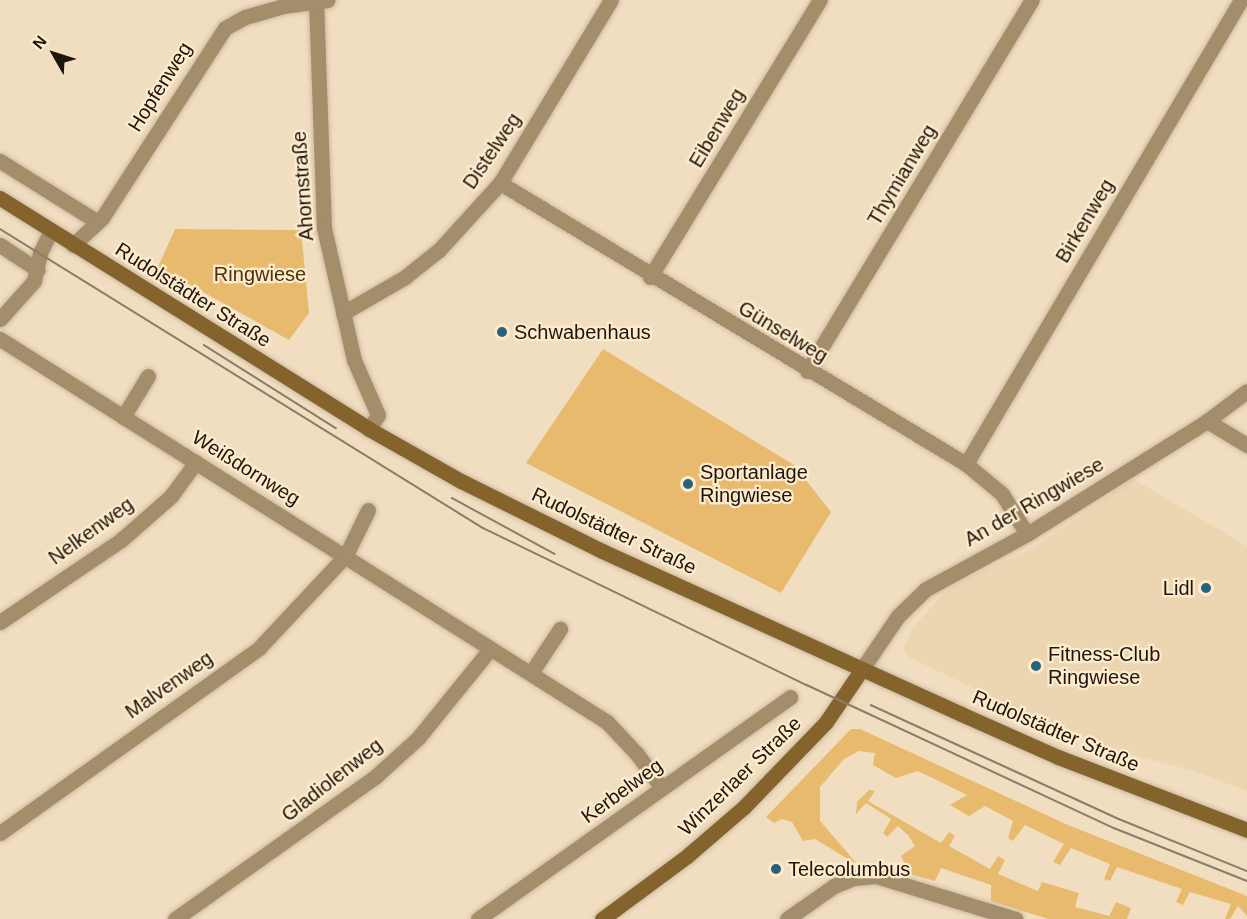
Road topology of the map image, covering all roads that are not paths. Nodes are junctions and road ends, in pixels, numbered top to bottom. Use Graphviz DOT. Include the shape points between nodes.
graph roads {
  1 [pos="611,0"];
  2 [pos="820,0"];
  3 [pos="1032,0"];
  4 [pos="1241,0"];
  5 [pos="320,1"];
  6 [pos="0,161"];
  7 [pos="500,183"];
  8 [pos="0,198"];
  9 [pos="102,218"];
  10 [pos="51,230"];
  11 [pos="0,245"];
  12 [pos="73,245"];
  13 [pos="38,270"];
  14 [pos="650,277"];
  15 [pos="343,313"];
  16 [pos="0,319"];
  17 [pos="0,339"];
  18 [pos="807,371"];
  19 [pos="147,376"];
  20 [pos="1247,391"];
  21 [pos="123,417"];
  22 [pos="1207,421"];
  23 [pos="369,429"];
  24 [pos="1247,445"];
  25 [pos="196,462"];
  26 [pos="966,464"];
  27 [pos="368,510"];
  28 [pos="1028,534"];
  29 [pos="346,555"];
  30 [pos="0,622"];
  31 [pos="560,629"];
  32 [pos="490,649"];
  33 [pos="862,669"];
  34 [pos="531,673"];
  35 [pos="790,697"];
  36 [pos="662,788"];
  37 [pos="1247,830"];
  38 [pos="0,833"];
  39 [pos="175,919"];
  40 [pos="478,919"];
  41 [pos="602,919"];
  42 [pos="788,919"];
  43 [pos="1016,919"];
  1 -- 7 [label="street, Distelweg"];
  2 -- 14 [label="street, Eibenweg"];
  3 -- 18 [label="street, Thymianweg"];
  4 -- 26 [label="street, Birkenweg"];
  5 -- 9 [label="street, Hopfenweg" via="245,16 225,28"];
  5 -- 15 [label="street, Ahornstraße" via="324,228"];
  6 -- 9 [label="street, Rudolstädter Straße"];
  7 -- 14 [label="street, Günselweg"];
  7 -- 15 [label="street, Distelweg" via="439,250 396,282"];
  8 -- 10 [label="main road, Rudolstädter Straße"];
  9 -- 12 [label="street, Hopfenweg"];
  10 -- 12 [label="main road, Rudolstädter Straße"];
  10 -- 13 [label="street" via="40,253"];
  11 -- 13 [label="street"];
  12 -- 23 [label="main road, Rudolstädter Straße"];
  13 -- 16 [label="street" via="24,294"];
  14 -- 18 [label="street, Günselweg"];
  15 -- 23 [label="street, Ahornstraße" via="354,360 378,415"];
  17 -- 21 [label="street, Weißdornweg"];
  18 -- 26 [label="street, Günselweg"];
  19 -- 21 [label="street"];
  20 -- 22 [label="street, An der Ringwiese"];
  21 -- 25 [label="street, Weißdornweg"];
  22 -- 24 [label="street"];
  22 -- 28 [label="street, An der Ringwiese"];
  23 -- 33 [label="main road, Rudolstädter Straße" via="460,481 602,551"];
  25 -- 29 [label="street, Weißdornweg"];
  25 -- 30 [label="street, Nelkenweg" via="171,496 121,540"];
  26 -- 28 [label="street, Günselweg" via="1002,494"];
  27 -- 29 [label="street"];
  28 -- 33 [label="street, An der Ringwiese" via="926,589 898,616"];
  29 -- 32 [label="street, Weißdornweg"];
  29 -- 38 [label="street, Malvenweg" via="259,648"];
  31 -- 34 [label="street"];
  32 -- 34 [label="street, Weißdornweg"];
  32 -- 39 [label="street, Gladiolenweg" via="418,738 376,776"];
  33 -- 37 [label="main road, Rudolstädter Straße" via="1058,757"];
  33 -- 41 [label="main road, Winzerlaer Straße" via="826,722 744,807 687,856"];
  34 -- 36 [label="street, Weißdornweg" via="606,722"];
  35 -- 36 [label="street, Kerbelweg"];
  36 -- 40 [label="street, Kerbelweg"];
  42 -- 43 [label="street" via="834,886 854,878 876,876"];
}
